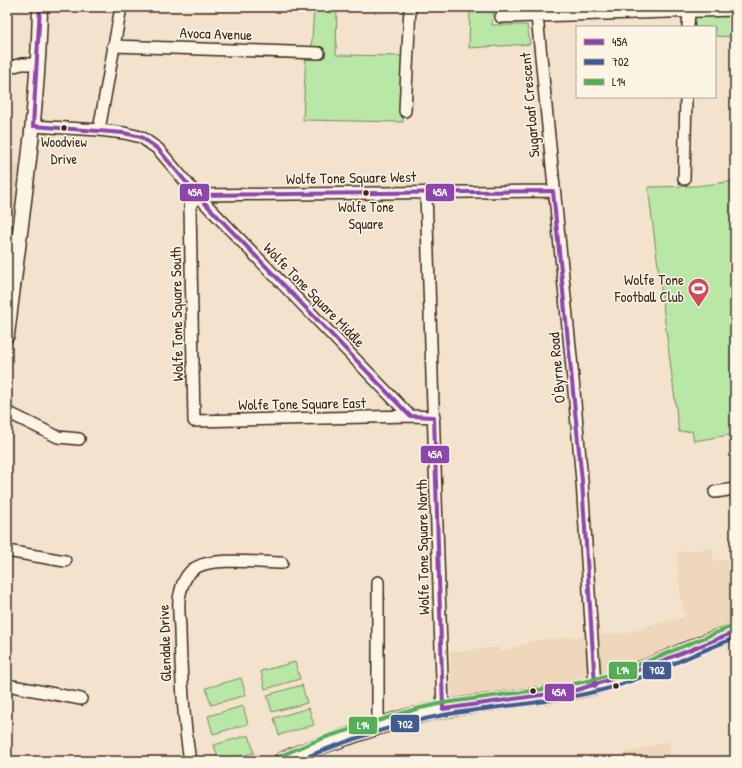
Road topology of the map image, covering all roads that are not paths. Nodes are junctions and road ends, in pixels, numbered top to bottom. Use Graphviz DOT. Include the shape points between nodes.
graph roads {
  1 [pos="40,7"];
  2 [pos="120,7"];
  3 [pos="410,7"];
  4 [pos="735,10"];
  5 [pos="689,11"];
  6 [pos="537,16"];
  7 [pos="501,17"];
  8 [pos="688,26"];
  9 [pos="113,46"];
  10 [pos="318,53"];
  11 [pos="38,64"];
  12 [pos="7,68"];
  13 [pos="686,98"];
  14 [pos="405,111"];
  15 [pos="33,126"];
  16 [pos="99,130"];
  17 [pos="684,179"];
  18 [pos="553,191"];
  19 [pos="426,192"];
  20 [pos="197,195"];
  21 [pos="8,316"];
  22 [pos="7,335"];
  23 [pos="7,412"];
  24 [pos="410,416"];
  25 [pos="434,418"];
  26 [pos="194,421"];
  27 [pos="78,439"];
  28 [pos="735,489"];
  29 [pos="715,492"];
  30 [pos="7,550"];
  31 [pos="65,561"];
  32 [pos="282,563"];
  33 [pos="378,582"];
  34 [pos="735,632"];
  35 [pos="7,685"];
  36 [pos="595,686"];
  37 [pos="81,699"];
  38 [pos="443,709"];
  39 [pos="378,726"];
  40 [pos="190,761"];
  41 [pos="282,761"];
  1 -- 11 [label="street"];
  2 -- 9 [label="street"];
  3 -- 14 [label="street"];
  4 -- 5 [label="street"];
  5 -- 6 [label="street"];
  5 -- 8 [label="street"];
  6 -- 7 [label="street"];
  6 -- 18 [label="street, Sugarloaf Crescent"];
  9 -- 10 [label="street, Avoca Avenue"];
  9 -- 16 [label="street"];
  11 -- 12 [label="street" via="22,64"];
  11 -- 15 [label="street"];
  13 -- 17 [label="street"];
  15 -- 16 [label="street"];
  15 -- 21 [label="street"];
  16 -- 20 [label="street" via="141,137 158,149"];
  18 -- 19 [label="street, Wolfe Tone Square West"];
  18 -- 36 [label="street, O'Byrne Road" via="581,473"];
  19 -- 20 [label="street, Wolfe Tone Square West"];
  19 -- 25 [label="street, Wolfe Tone Square North"];
  20 -- 24 [label="street, Wolfe Tone Square Middle"];
  20 -- 26 [label="street, Wolfe Tone Square South" via="190,206"];
  21 -- 22 [label="street"];
  23 -- 27 [label="street" via="58,437"];
  24 -- 25 [label="street, Wolfe Tone Square East"];
  24 -- 26 [label="street, Wolfe Tone Square East"];
  25 -- 38 [label="street, Wolfe Tone Square North"];
  28 -- 29 [label="street"];
  30 -- 31 [label="street"];
  32 -- 40 [label="street, Glendale Drive" via="211,563 197,567 187,575 179,596 182,688"];
  33 -- 39 [label="street"];
  34 -- 36 [label="main road"];
  35 -- 37 [label="street"];
  36 -- 38 [label="main road"];
  38 -- 39 [label="main road"];
  39 -- 41 [label="main road" via="303,751"];
}
